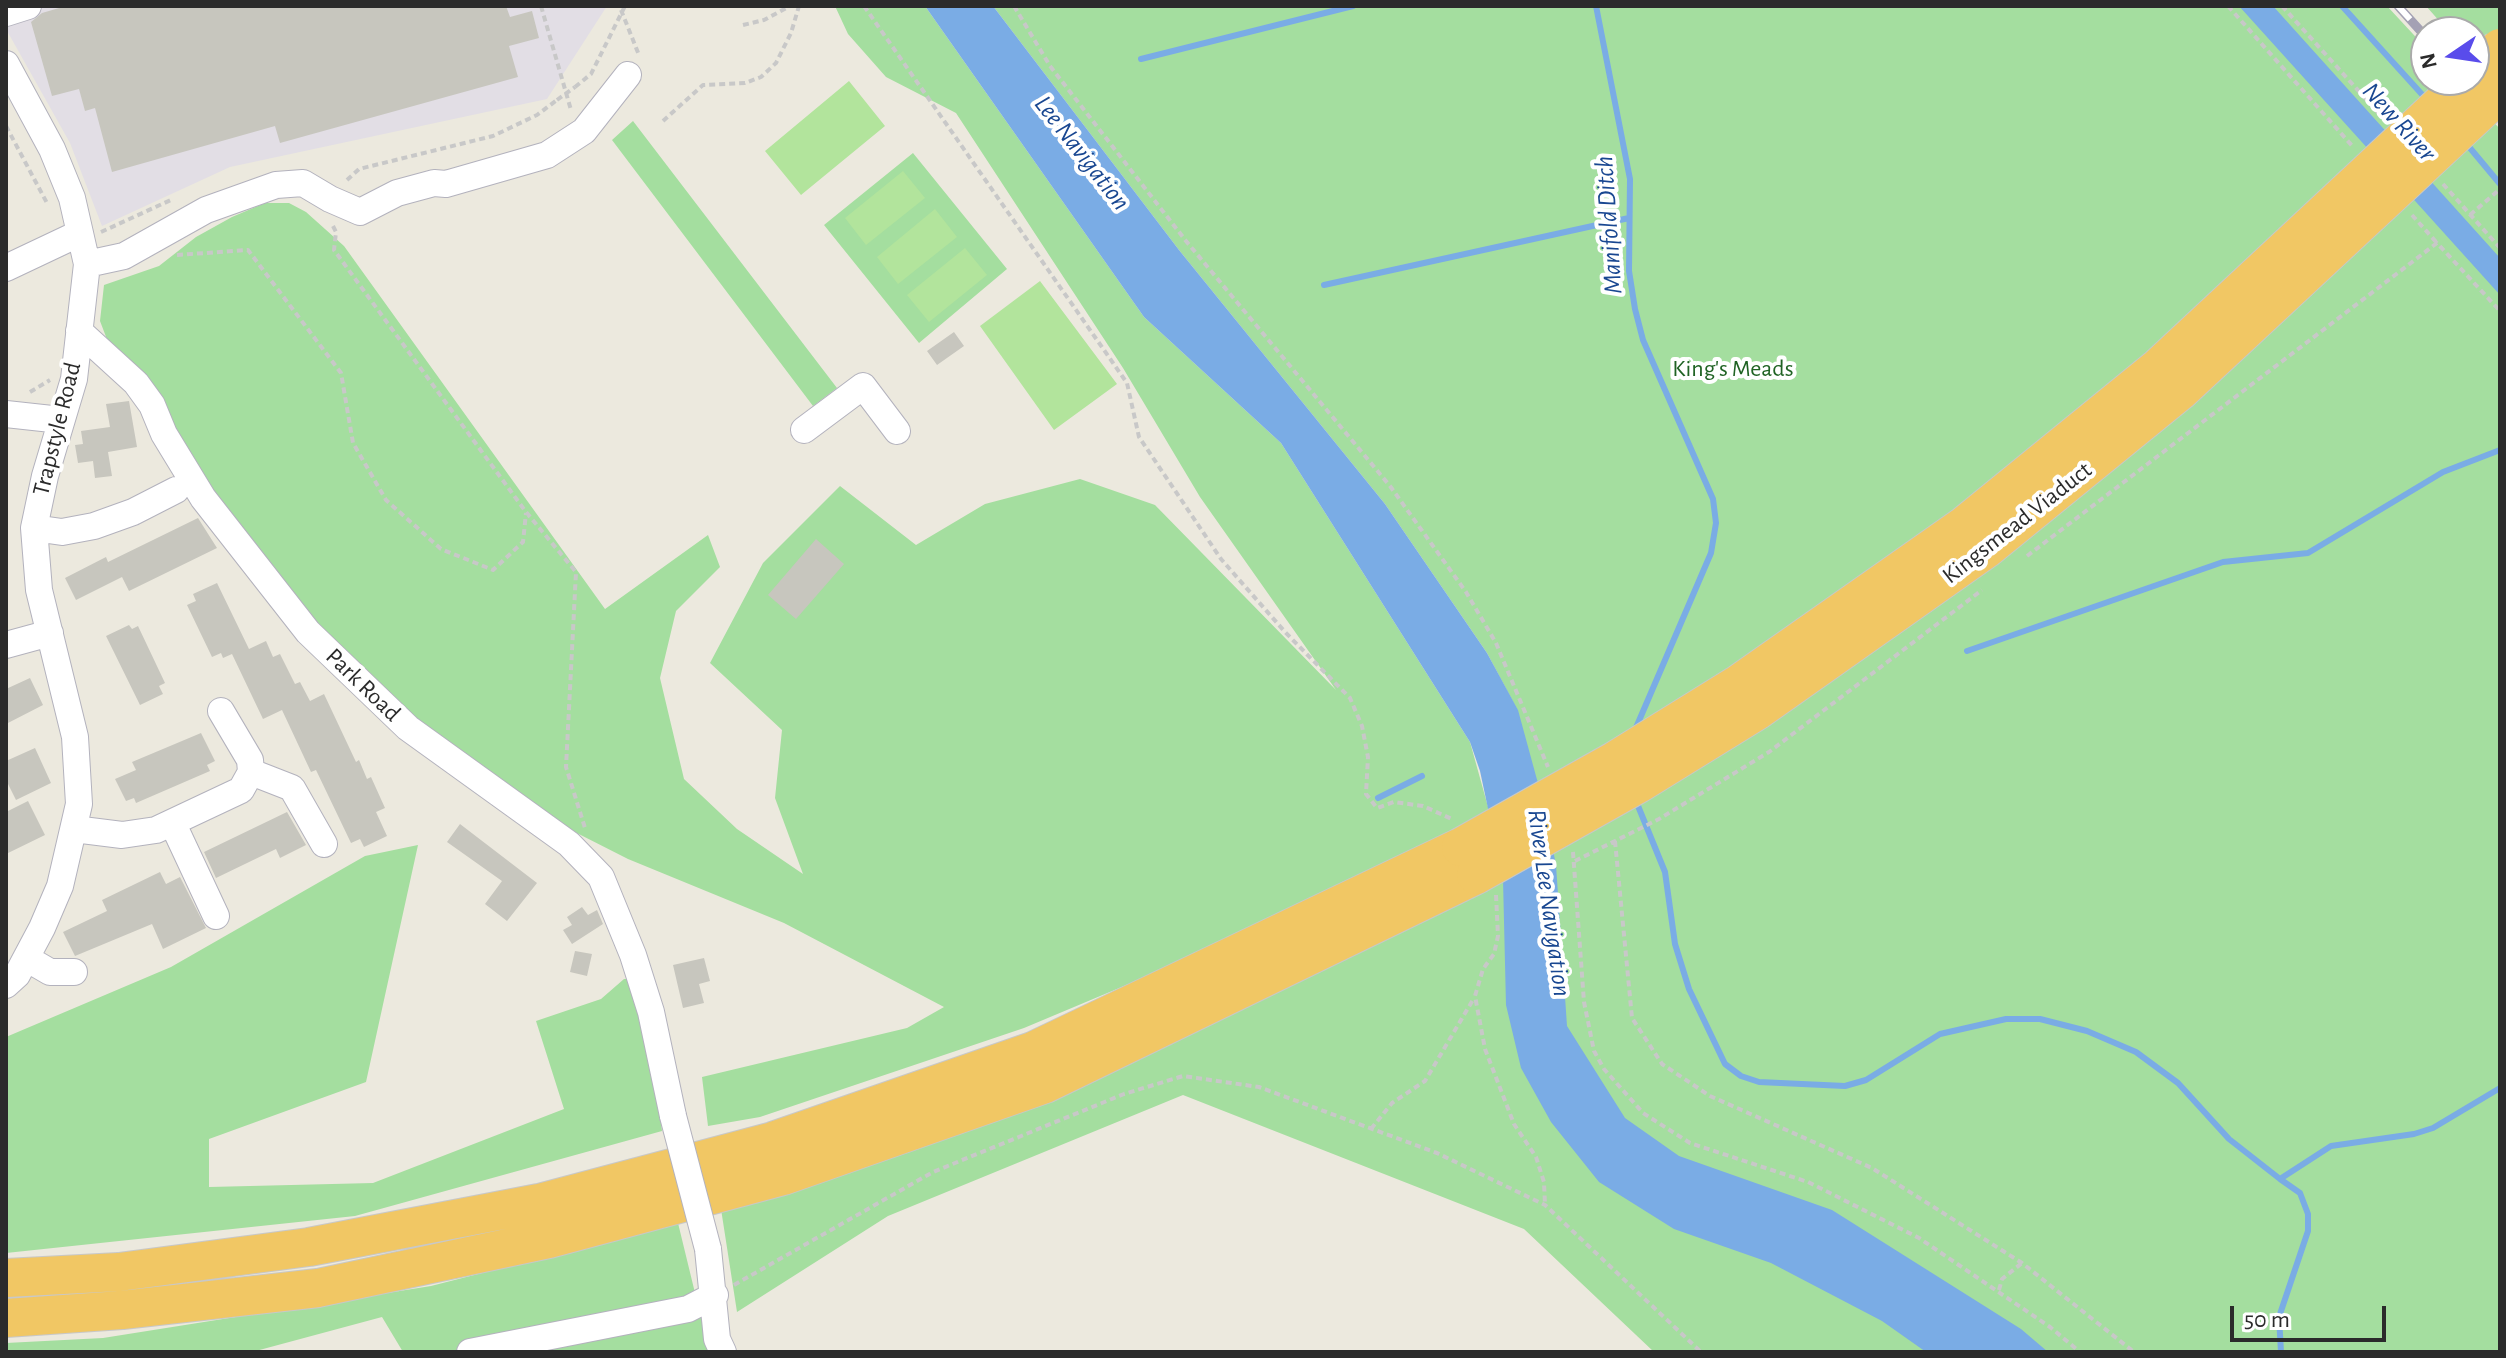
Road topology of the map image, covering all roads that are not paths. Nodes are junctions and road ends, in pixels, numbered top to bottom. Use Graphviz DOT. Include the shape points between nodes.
graph roads {
  1 [pos="28,6"];
  2 [pos="6,13"];
  3 [pos="8,72"];
  4 [pos="628,75"];
  5 [pos="2500,93"];
  6 [pos="2450,96"];
  7 [pos="80,233"];
  8 [pos="87,264"];
  9 [pos="6,268"];
  10 [pos="79,331"];
  11 [pos="6,414"];
  12 [pos="61,420"];
  13 [pos="804,430"];
  14 [pos="897,431"];
  15 [pos="176,490"];
  16 [pos="34,528"];
  17 [pos="50,633"];
  18 [pos="6,645"];
  19 [pos="221,711"];
  20 [pos="251,772"];
  21 [pos="173,824"];
  22 [pos="74,829"];
  23 [pos="324,844"];
  24 [pos="1473,859"];
  25 [pos="216,916"];
  26 [pos="26,958"];
  27 [pos="74,972"];
  28 [pos="6,985"];
  29 [pos="6,1278"];
  30 [pos="715,1295"];
  31 [pos="6,1318"];
  32 [pos="470,1352"];
  33 [pos="723,1352"];
  1 -- 2 [label="street"];
  3 -- 7 [label="street" via="52,149"];
  4 -- 8 [label="street" via="578,135 547,155 397,193 360,212 338,190 303,183 276,185 206,210 124,256"];
  5 -- 24 [label="highway, Kingsmead Viaduct, bridge" via="2180,391 1986,549 1758,710 1638,784"];
  6 -- 24 [label="highway, Kingsmead Viaduct, bridge" via="2159,367 1965,525 1851,608"];
  7 -- 8 [label="street"];
  7 -- 9 [label="street"];
  8 -- 10 [label="street"];
  10 -- 12 [label="street, Trapstyle Road" via="74,379"];
  10 -- 30 [label="street, Park Road, bridge" via="136,383 203,498 308,632 408,728 569,844 601,877 651,1012"];
  11 -- 12 [label="street"];
  12 -- 16 [label="street, Trapstyle Road"];
  13 -- 14 [label="street" via="863,386"];
  15 -- 16 [label="street, Trapstyle Road" via="94,526 62,532"];
  16 -- 17 [label="street, Trapstyle Road" via="35,562"];
  17 -- 18 [label="street"];
  17 -- 22 [label="street, Trapstyle Road" via="75,737 79,775"];
  19 -- 20 [label="street" via="246,750"];
  20 -- 21 [label="street" via="241,790"];
  20 -- 23 [label="street" via="292,788"];
  21 -- 22 [label="street" via="122,835"];
  21 -- 25 [label="street"];
  22 -- 26 [label="street, Trapstyle Road" via="60,886"];
  24 -- 29 [label="highway" via="1033,1051 773,1141 539,1203 309,1247 119,1272"];
  24 -- 31 [label="highway" via="1045,1084 783,1176 549,1239 318,1288"];
  26 -- 27 [label="street" via="50,972"];
  26 -- 28 [label="street, Trapstyle Road"];
  30 -- 32 [label="street" via="688,1309"];
  30 -- 33 [label="street, Park Road" via="717,1339"];
}
